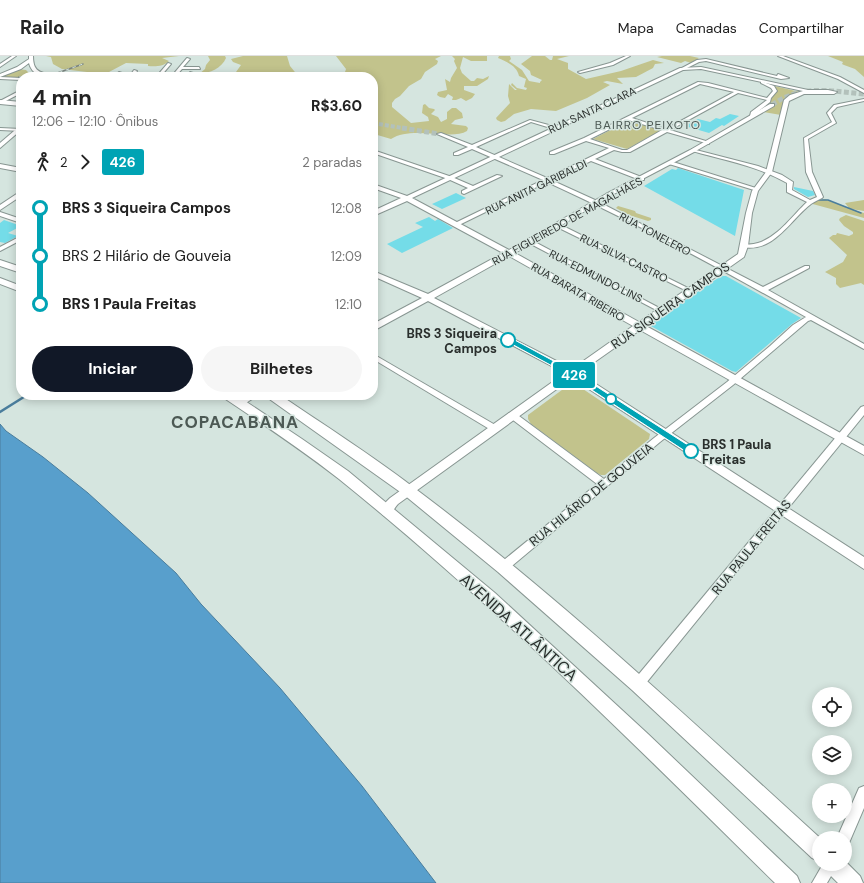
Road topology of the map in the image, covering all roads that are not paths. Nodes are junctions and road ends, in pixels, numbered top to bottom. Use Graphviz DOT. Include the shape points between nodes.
graph roads {
  1 [pos="14,56"];
  2 [pos="628,56"];
  3 [pos="780,56"];
  4 [pos="31,58"];
  5 [pos="188,59"];
  6 [pos="694,63"];
  7 [pos="169,64"];
  8 [pos="0,66"];
  9 [pos="32,67"];
  10 [pos="19,68"];
  11 [pos="181,68"];
  12 [pos="700,68"];
  13 [pos="197,69"];
  14 [pos="682,69"];
  15 [pos="34,72"];
  16 [pos="162,72"];
  17 [pos="177,72"];
  18 [pos="580,72"];
  19 [pos="778,75"];
  20 [pos="0,77"];
  21 [pos="16,79"];
  22 [pos="762,82"];
  23 [pos="738,91"];
  24 [pos="821,92"];
  25 [pos="834,92"];
  26 [pos="864,92"];
  27 [pos="16,94"];
  28 [pos="768,99"];
  29 [pos="864,100"];
  30 [pos="0,103"];
  31 [pos="16,104"];
  32 [pos="772,104"];
  33 [pos="756,114"];
  34 [pos="777,116"];
  35 [pos="627,118"];
  36 [pos="554,128"];
  37 [pos="0,129"];
  38 [pos="16,129"];
  39 [pos="667,130"];
  40 [pos="16,132"];
  41 [pos="439,134"];
  42 [pos="586,139"];
  43 [pos="707,143"];
  44 [pos="0,146"];
  45 [pos="473,147"];
  46 [pos="614,148"];
  47 [pos="694,150"];
  48 [pos="378,153"];
  49 [pos="552,153"];
  50 [pos="456,154"];
  51 [pos="495,157"];
  52 [pos="593,160"];
  53 [pos="671,163"];
  54 [pos="0,166"];
  55 [pos="16,169"];
  56 [pos="769,172"];
  57 [pos="499,176"];
  58 [pos="450,178"];
  59 [pos="642,179"];
  60 [pos="548,181"];
  61 [pos="473,188"];
  62 [pos="378,189"];
  63 [pos="756,189"];
  64 [pos="464,192"];
  65 [pos="16,197"];
  66 [pos="407,198"];
  67 [pos="810,202"];
  68 [pos="596,203"];
  69 [pos="0,208"];
  70 [pos="378,212"];
  71 [pos="0,214"];
  72 [pos="16,219"];
  73 [pos="457,224"];
  74 [pos="557,225"];
  75 [pos="16,241"];
  76 [pos="529,241"];
  77 [pos="744,246"];
  78 [pos="0,250"];
  79 [pos="509,253"];
  80 [pos="0,263"];
  81 [pos="807,267"];
  82 [pos="16,268"];
  83 [pos="722,269"];
  84 [pos="378,275"];
  85 [pos="0,281"];
  86 [pos="16,287"];
  87 [pos="763,290"];
  88 [pos="691,291"];
  89 [pos="429,298"];
  90 [pos="662,311"];
  91 [pos="811,317"];
  92 [pos="378,325"];
  93 [pos="640,327"];
  94 [pos="864,347"];
  95 [pos="378,359"];
  96 [pos="572,373"];
  97 [pos="734,379"];
  98 [pos="243,400"];
  99 [pos="279,400"];
  100 [pos="864,409"];
  101 [pos="512,415"];
  102 [pos="494,428"];
  103 [pos="665,434"];
  104 [pos="840,438"];
  105 [pos="864,451"];
  106 [pos="603,484"];
  107 [pos="408,490"];
  108 [pos="781,510"];
  109 [pos="387,512"];
  110 [pos="864,564"];
  111 [pos="503,567"];
  112 [pos="638,684"];
  113 [pos="864,793"];
  114 [pos="847,831"];
  115 [pos="812,845"];
  116 [pos="828,871"];
  117 [pos="840,871"];
  118 [pos="790,883"];
  119 [pos="820,883"];
  120 [pos="853,883"];
  1 -- 8 [label="street"];
  2 -- 18 [label="street" via="605,66"];
  3 -- 26 [label="street" via="839,78"];
  4 -- 9 [label="main road"];
  4 -- 10 [label="main road"];
  5 -- 11 [label="street"];
  6 -- 12 [label="street"];
  6 -- 14 [label="street, RUA SANTA CLARA"];
  6 -- 19 [label="street, RUA SANTA CLARA" via="708,61 787,78"];
  7 -- 16 [label="street"];
  9 -- 10 [label="main road"];
  9 -- 15 [label="main road"];
  10 -- 20 [label="main road"];
  11 -- 13 [label="street"];
  11 -- 17 [label="street"];
  12 -- 14 [label="main road"];
  12 -- 22 [label="main road"];
  14 -- 36 [label="main road, RUA SANTA CLARA"];
  20 -- 21 [label="street"];
  22 -- 24 [label="main road"];
  22 -- 28 [label="street" via="775,90"];
  23 -- 28 [label="street"];
  23 -- 35 [label="street" via="699,83"];
  23 -- 39 [label="street"];
  24 -- 25 [label="main road"];
  24 -- 34 [label="main road, RUA SIQUEIRA CAMPOS" via="801,93 790,98"];
  27 -- 30 [label="street"];
  28 -- 33 [label="street" via="769,101 753,113"];
  29 -- 67 [label="street" via="836,107 829,114 834,122 806,138 809,172 820,196"];
  30 -- 31 [label="main road"];
  32 -- 33 [label="main road, RUA FIGUEIREDO DE MAGALHÃES"];
  33 -- 34 [label="main road"];
  33 -- 43 [label="main road, RUA FIGUEIREDO DE MAGALHÃES"];
  34 -- 56 [label="main road, RUA SIQUEIRA CAMPOS"];
  35 -- 39 [label="street"];
  35 -- 42 [label="street"];
  36 -- 45 [label="street" via="530,121"];
  36 -- 51 [label="main road, RUA SANTA CLARA"];
  37 -- 38 [label="street"];
  39 -- 43 [label="street"];
  39 -- 46 [label="street" via="628,151"];
  40 -- 44 [label="main road"];
  41 -- 45 [label="street, RUA TONELERO"];
  42 -- 46 [label="street"];
  42 -- 49 [label="street"];
  43 -- 47 [label="main road, RUA FIGUEIREDO DE MAGALHÃES"];
  45 -- 50 [label="street"];
  45 -- 51 [label="street, RUA TONELERO"];
  46 -- 52 [label="street, RUA ANITA GARIBALDI"];
  47 -- 53 [label="main road, RUA FIGUEIREDO DE MAGALHÃES"];
  47 -- 56 [label="street"];
  48 -- 58 [label="street"];
  51 -- 58 [label="main road, RUA SANTA CLARA"];
  51 -- 60 [label="street, RUA TONELERO"];
  52 -- 59 [label="street"];
  52 -- 60 [label="street, RUA ANITA GARIBALDI"];
  53 -- 59 [label="main road, RUA FIGUEIREDO DE MAGALHÃES"];
  53 -- 63 [label="street"];
  54 -- 55 [label="main road"];
  56 -- 63 [label="main road, RUA SIQUEIRA CAMPOS"];
  56 -- 67 [label="street" via="789,181 789,190"];
  57 -- 61 [label="street"];
  58 -- 61 [label="street"];
  58 -- 66 [label="main road, RUA SANTA CLARA"];
  59 -- 68 [label="main road, RUA FIGUEIREDO DE MAGALHÃES"];
  60 -- 68 [label="street, RUA TONELERO"];
  60 -- 73 [label="street, RUA ANITA GARIBALDI"];
  61 -- 64 [label="street"];
  62 -- 66 [label="main road, RUA BARATA RIBEIRO"];
  63 -- 77 [label="main road, RUA SIQUEIRA CAMPOS"];
  65 -- 69 [label="street"];
  66 -- 70 [label="main road, RUA SANTA CLARA"];
  66 -- 73 [label="main road, RUA BARATA RIBEIRO"];
  67 -- 77 [label="street" via="771,238 754,247"];
  68 -- 74 [label="main road, RUA FIGUEIREDO DE MAGALHÃES"];
  68 -- 83 [label="street, RUA TONELERO"];
  71 -- 72 [label="street"];
  73 -- 79 [label="main road, RUA BARATA RIBEIRO"];
  74 -- 76 [label="main road, RUA FIGUEIREDO DE MAGALHÃES"];
  74 -- 88 [label="street, RUA SILVA CASTRO"];
  75 -- 78 [label="street"];
  76 -- 79 [label="main road, RUA FIGUEIREDO DE MAGALHÃES"];
  76 -- 90 [label="street, RUA EDMUNDO LINS"];
  77 -- 83 [label="main road, RUA SIQUEIRA CAMPOS" via="741,255"];
  79 -- 89 [label="main road, RUA FIGUEIREDO DE MAGALHÃES"];
  79 -- 93 [label="main road, RUA BARATA RIBEIRO"];
  80 -- 82 [label="highway"];
  81 -- 87 [label="street"];
  83 -- 87 [label="street, RUA TONELERO"];
  83 -- 88 [label="main road, RUA SIQUEIRA CAMPOS"];
  84 -- 89 [label="main road"];
  85 -- 86 [label="highway"];
  87 -- 91 [label="street, RUA TONELERO"];
  88 -- 90 [label="main road, RUA SIQUEIRA CAMPOS"];
  89 -- 92 [label="main road, RUA FIGUEIREDO DE MAGALHÃES"];
  89 -- 96 [label="main road"];
  90 -- 93 [label="main road, RUA SIQUEIRA CAMPOS"];
  91 -- 94 [label="street, RUA TONELERO"];
  91 -- 97 [label="street, RUA HILÁRIO DE GOUVEIA" via="804,320"];
  93 -- 96 [label="main road, RUA SIQUEIRA CAMPOS"];
  93 -- 97 [label="main road, RUA BARATA RIBEIRO"];
  95 -- 102 [label="street"];
  96 -- 101 [label="main road, RUA SIQUEIRA CAMPOS"];
  96 -- 103 [label="main road"];
  97 -- 103 [label="street, RUA HILÁRIO DE GOUVEIA"];
  97 -- 104 [label="main road, RUA BARATA RIBEIRO"];
  98 -- 109 [label="highway, AVENIDA ATLÂNTICA"];
  99 -- 107 [label="highway"];
  100 -- 104 [label="street, RUA PAULA FREITAS"];
  101 -- 102 [label="main road, RUA SIQUEIRA CAMPOS"];
  101 -- 106 [label="street"];
  102 -- 107 [label="main road, RUA SIQUEIRA CAMPOS"];
  103 -- 106 [label="street, RUA HILÁRIO DE GOUVEIA"];
  103 -- 108 [label="main road"];
  104 -- 105 [label="main road, RUA BARATA RIBEIRO"];
  104 -- 108 [label="street, RUA PAULA FREITAS"];
  106 -- 111 [label="street, RUA HILÁRIO DE GOUVEIA"];
  107 -- 109 [label="main road, RUA SIQUEIRA CAMPOS" via="390,505"];
  107 -- 111 [label="highway"];
  108 -- 110 [label="main road"];
  108 -- 112 [label="street, RUA PAULA FREITAS"];
  109 -- 118 [label="highway, AVENIDA ATLÂNTICA" via="490,598"];
  111 -- 112 [label="highway"];
  112 -- 115 [label="highway"];
  113 -- 114 [label="street"];
  116 -- 119 [label="street"];
  117 -- 120 [label="highway"];
}
